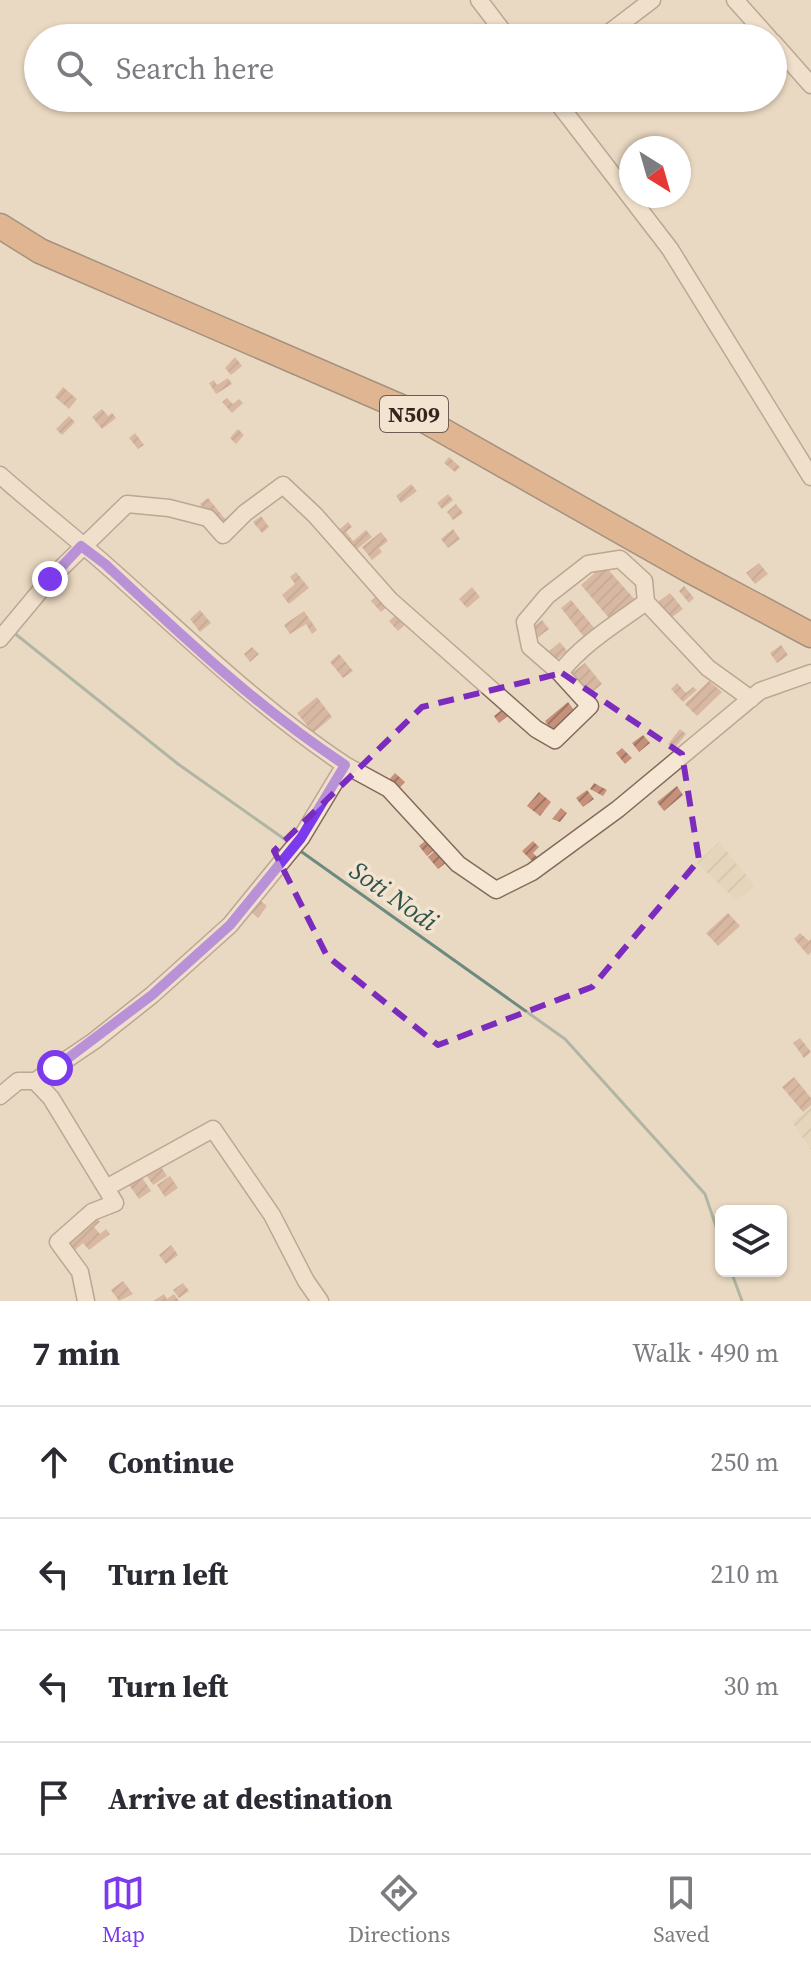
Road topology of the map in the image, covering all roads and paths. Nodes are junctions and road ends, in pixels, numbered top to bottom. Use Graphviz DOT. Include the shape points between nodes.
graph roads {
  1 [pos="479,0"];
  2 [pos="652,0"];
  3 [pos="735,0"];
  4 [pos="497,24"];
  5 [pos="620,24"];
  6 [pos="757,24"];
  7 [pos="787,58"];
  8 [pos="811,85"];
  9 [pos="565,112"];
  10 [pos="0,226"];
  11 [pos="0,475"];
  12 [pos="811,477"];
  13 [pos="81,546"];
  14 [pos="646,602"];
  15 [pos="811,635"];
  16 [pos="0,639"];
  17 [pos="560,673"];
  18 [pos="811,673"];
  19 [pos="751,699"];
  20 [pos="345,765"];
  21 [pos="35,1081"];
  22 [pos="0,1096"];
  23 [pos="106,1188"];
  24 [pos="86,1301"];
  25 [pos="320,1301"];
  1 -- 4 [label="street"];
  2 -- 5 [label="street"];
  3 -- 6 [label="street"];
  7 -- 8 [label="street"];
  9 -- 12 [label="street" via="670,249"];
  10 -- 15 [label="highway, N509" via="40,251 401,407"];
  11 -- 13 [label="street"];
  13 -- 16 [label="street"];
  13 -- 17 [label="street" via="127,504 208,518 223,535 283,485 390,600 555,740 590,706"];
  13 -- 20 [label="street" via="241,688"];
  14 -- 17 [label="street"];
  14 -- 17 [label="street" via="644,581 620,559 588,564 547,596 525,622 530,647"];
  14 -- 19 [label="street" via="708,668"];
  18 -- 19 [label="street"];
  19 -- 20 [label="street" via="618,809 532,872 496,890 458,864 389,789"];
  20 -- 21 [label="street" via="301,838 230,925 152,995"];
  21 -- 22 [label="street" via="18,1081"];
  21 -- 23 [label="street"];
  23 -- 24 [label="street" via="115,1203 92,1212 58,1242 80,1272"];
  23 -- 25 [label="street" via="213,1129 272,1215"];
}
